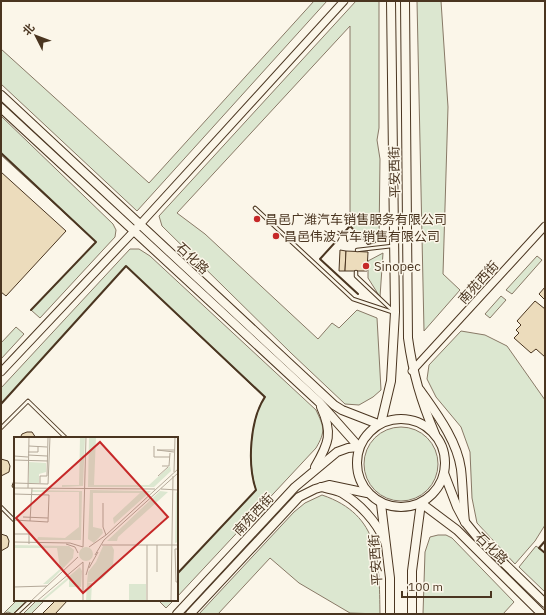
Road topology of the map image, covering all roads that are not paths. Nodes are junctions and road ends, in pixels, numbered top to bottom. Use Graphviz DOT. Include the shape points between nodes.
graph roads {
  1 [pos="344,1"];
  2 [pos="391,1"];
  3 [pos="405,1"];
  4 [pos="1,95"];
  5 [pos="1,108"];
  6 [pos="255,208"];
  7 [pos="545,226"];
  8 [pos="137,227"];
  9 [pos="395,245"];
  10 [pos="357,250"];
  11 [pos="356,272"];
  12 [pos="395,312"];
  13 [pos="412,371"];
  14 [pos="1,372"];
  15 [pos="416,383"];
  16 [pos="319,402"];
  17 [pos="379,424"];
  18 [pos="1,428"];
  19 [pos="435,434"];
  20 [pos="65,437"];
  21 [pos="359,447"];
  22 [pos="312,472"];
  23 [pos="444,473"];
  24 [pos="321,487"];
  25 [pos="367,493"];
  26 [pos="421,503"];
  27 [pos="381,504"];
  28 [pos="1,507"];
  29 [pos="14,520"];
  30 [pos="465,522"];
  31 [pos="387,546"];
  32 [pos="30,601"];
  33 [pos="545,602"];
  34 [pos="16,614"];
  35 [pos="177,614"];
  36 [pos="190,614"];
  37 [pos="390,614"];
  38 [pos="412,614"];
  39 [pos="542,614"];
  1 -- 8 [label="street"];
  2 -- 9 [label="main road, 平安西街"];
  3 -- 13 [label="main road, 平安西街" via="408,338"];
  4 -- 8 [label="main road, 石化路"];
  5 -- 8 [label="main road, 石化路"];
  6 -- 12 [label="lane" via="352,299"];
  7 -- 13 [label="street, 南苑西街"];
  8 -- 14 [label="street"];
  8 -- 16 [label="main road, 石化路"];
  8 -- 17 [label="main road, 石化路" via="334,404 342,410"];
  9 -- 10 [label="lane"];
  9 -- 12 [label="main road, 平安西街"];
  11 -- 12 [label="lane" via="356,276"];
  12 -- 17 [label="main road, 平安西街" via="391,381"];
  13 -- 15 [label="main road, 平安西街"];
  15 -- 19 [label="main road, 平安西街" via="422,405"];
  15 -- 30 [label="main road" via="443,425 457,453 461,469"];
  16 -- 21 [label="main road, 石化路"];
  16 -- 22 [label="main road" via="326,419 329,439"];
  17 -- 19 [label="main road" via="395,419 410,419 424,425"];
  17 -- 21 [label="main road" via="365,437"];
  18 -- 20 [label="lane" via="28,401"];
  19 -- 23 [label="main road" via="444,452"];
  21 -- 22 [label="main road, 南苑西街" via="337,452"];
  21 -- 25 [label="main road" via="357,473"];
  22 -- 35 [label="main road, 南苑西街" via="295,486"];
  23 -- 26 [label="main road" via="440,485"];
  23 -- 30 [label="main road"];
  24 -- 25 [label="main road, 南苑西街" via="329,485"];
  24 -- 31 [label="main road" via="341,493 354,502 381,532"];
  24 -- 36 [label="main road, 南苑西街" via="299,498"];
  25 -- 27 [label="main road"];
  26 -- 27 [label="main road" via="394,508"];
  26 -- 38 [label="main road" via="412,571"];
  26 -- 39 [label="main road, 石化路" via="456,530"];
  27 -- 31 [label="main road, 平安西街"];
  28 -- 29 [label="lane"];
  30 -- 33 [label="main road" via="478,538"];
  31 -- 37 [label="main road, 平安西街"];
  32 -- 34 [label="lane"];
}
